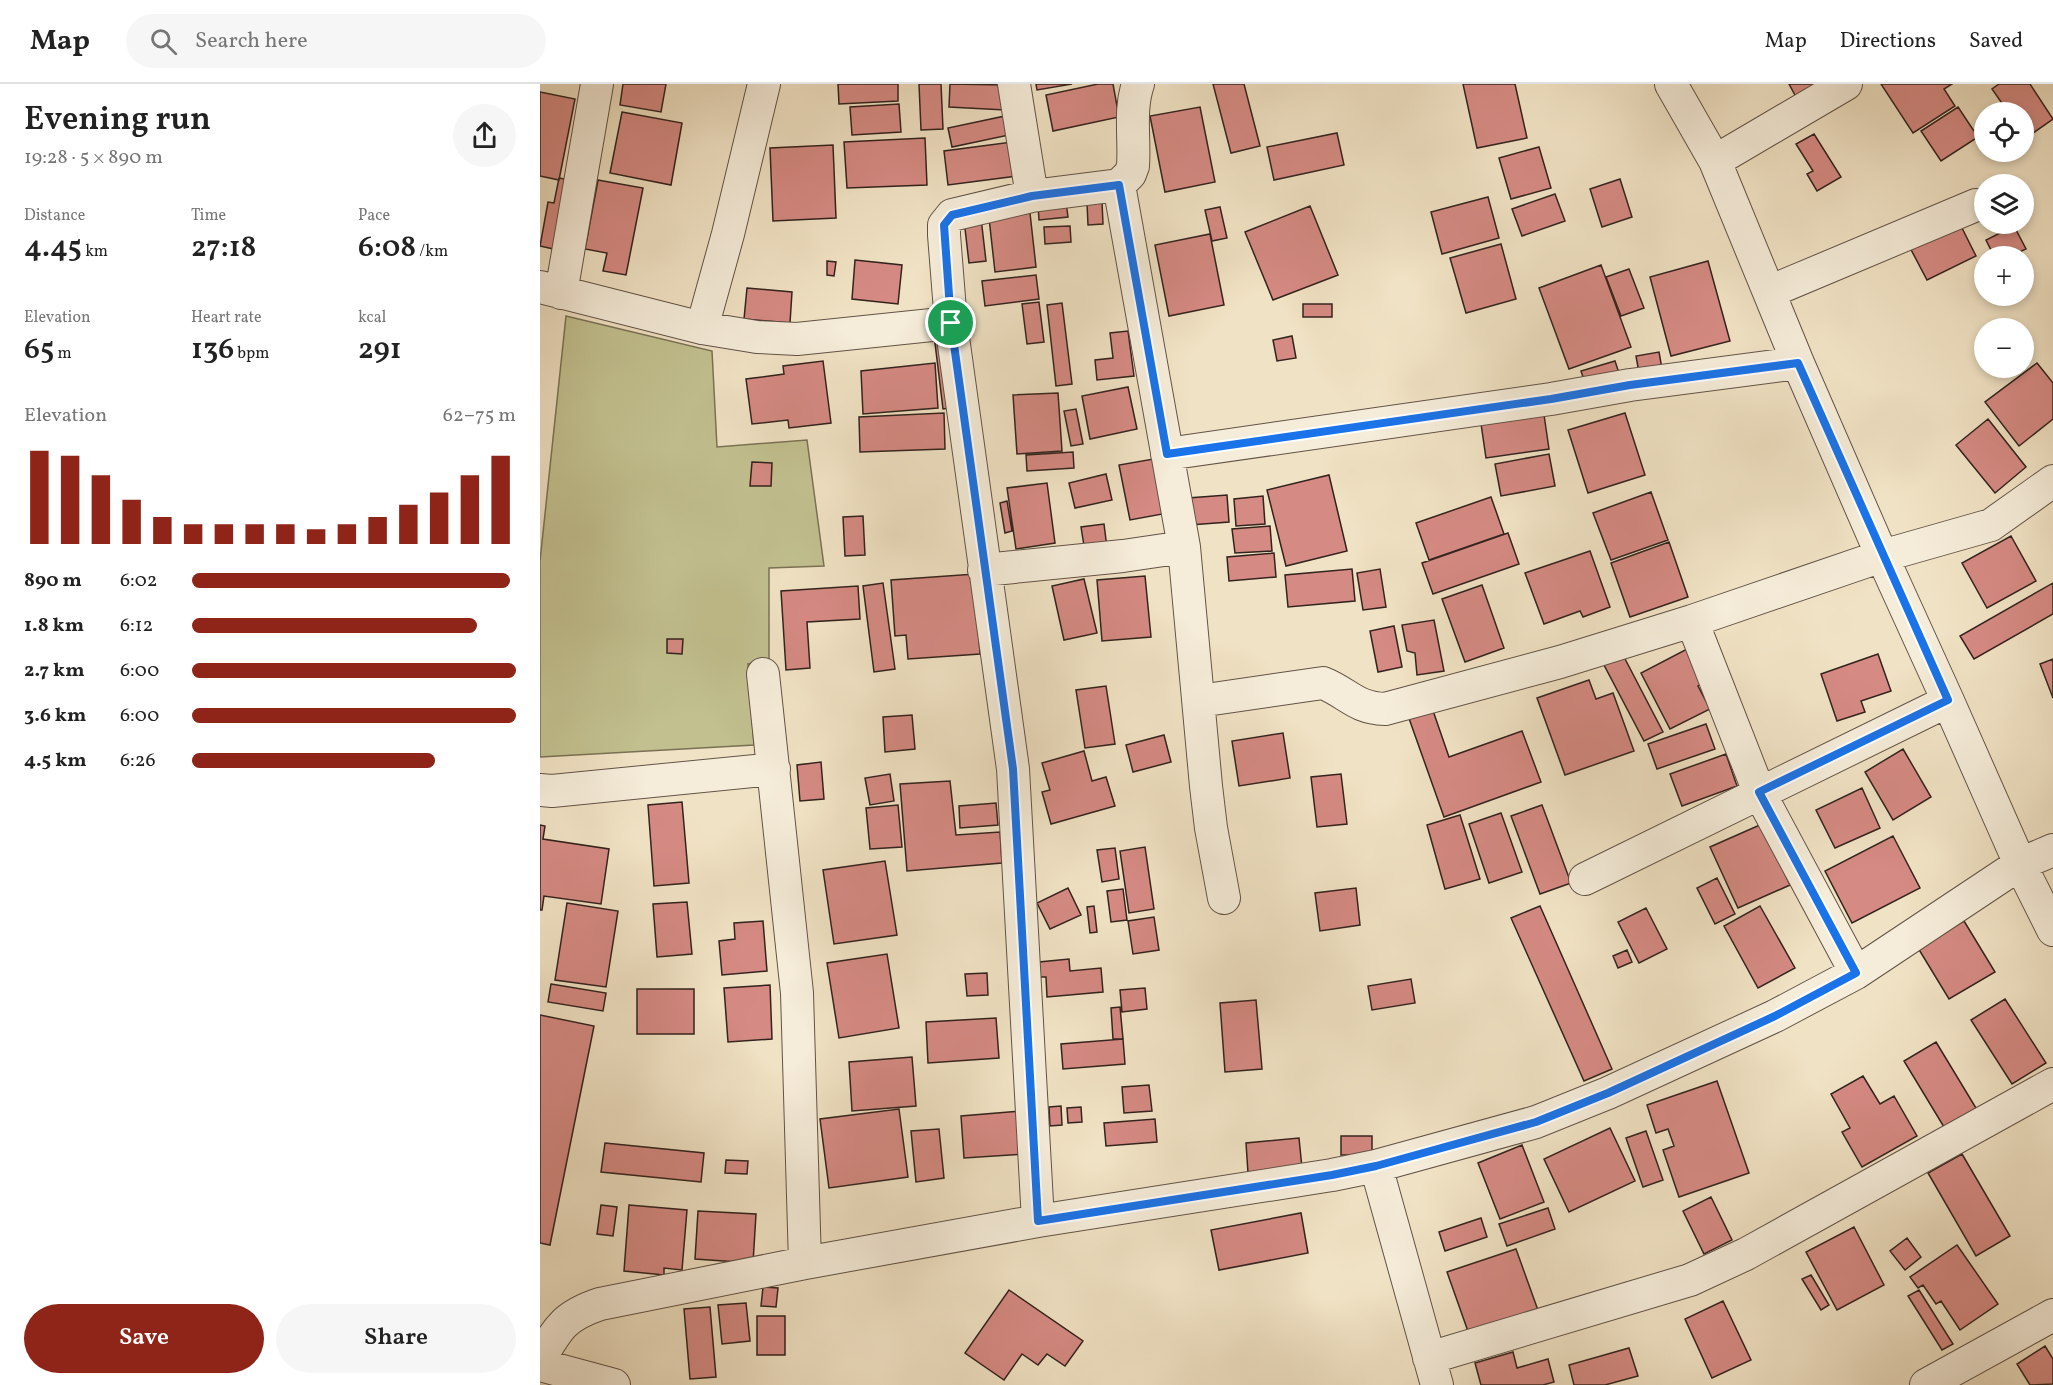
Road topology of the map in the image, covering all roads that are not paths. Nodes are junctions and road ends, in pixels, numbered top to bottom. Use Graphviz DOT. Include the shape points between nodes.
graph roads {
  1 [pos="597,84"];
  2 [pos="764,84"];
  3 [pos="1014,84"];
  4 [pos="1138,84"];
  5 [pos="1671,84"];
  6 [pos="1846,84"];
  7 [pos="1715,161"];
  8 [pos="1119,185"];
  9 [pos="1032,196"];
  10 [pos="1974,207"];
  11 [pos="550,290"];
  12 [pos="1769,292"];
  13 [pos="951,323"];
  14 [pos="702,328"];
  15 [pos="1798,363"];
  16 [pos="1167,454"];
  17 [pos="2053,482"];
  18 [pos="1184,546"];
  19 [pos="1882,556"];
  20 [pos="984,570"];
  21 [pos="1692,621"];
  22 [pos="764,674"];
  23 [pos="1948,700"];
  24 [pos="1199,701"];
  25 [pos="774,769"];
  26 [pos="540,790"];
  27 [pos="1759,792"];
  28 [pos="2053,850"];
  29 [pos="2020,864"];
  30 [pos="1585,879"];
  31 [pos="1224,898"];
  32 [pos="2053,930"];
  33 [pos="1856,973"];
  34 [pos="2053,1084"];
  35 [pos="1376,1166"];
  36 [pos="1038,1221"];
  37 [pos="805,1263"];
  38 [pos="2053,1315"];
  39 [pos="540,1359"];
  40 [pos="540,1365"];
  41 [pos="1433,1371"];
  42 [pos="614,1385"];
  43 [pos="1926,1385"];
  1 -- 11 [label="street"];
  2 -- 14 [label="street"];
  3 -- 9 [label="street"];
  4 -- 8 [label="street" via="1133,110 1133,166"];
  5 -- 7 [label="street"];
  6 -- 7 [label="street"];
  7 -- 12 [label="street"];
  8 -- 9 [label="street"];
  8 -- 16 [label="street"];
  9 -- 13 [label="street" via="952,215 944,225"];
  10 -- 12 [label="street"];
  11 -- 14 [label="street"];
  12 -- 15 [label="street"];
  13 -- 14 [label="street" via="797,339"];
  13 -- 20 [label="street"];
  15 -- 16 [label="street"];
  15 -- 19 [label="street"];
  16 -- 18 [label="street"];
  17 -- 19 [label="street" via="1990,525"];
  18 -- 20 [label="street"];
  18 -- 24 [label="street"];
  19 -- 21 [label="street"];
  19 -- 23 [label="street"];
  20 -- 36 [label="street" via="1013,769"];
  21 -- 24 [label="street" via="1560,662 1385,709 1362,706 1323,683"];
  21 -- 27 [label="street"];
  22 -- 25 [label="street"];
  23 -- 27 [label="street"];
  23 -- 29 [label="street"];
  24 -- 31 [label="street" via="1211,828"];
  25 -- 26 [label="street"];
  25 -- 37 [label="street" via="797,993"];
  27 -- 30 [label="street"];
  27 -- 33 [label="street"];
  28 -- 29 [label="street"];
  29 -- 32 [label="street"];
  29 -- 33 [label="street"];
  33 -- 35 [label="street" via="1775,1016 1577,1106 1536,1122"];
  34 -- 41 [label="street" via="1746,1254 1690,1280"];
  35 -- 36 [label="street"];
  35 -- 41 [label="street"];
  36 -- 37 [label="street"];
  37 -- 39 [label="street" via="578,1311 558,1329"];
  38 -- 43 [label="street"];
  40 -- 42 [label="street"];
}
